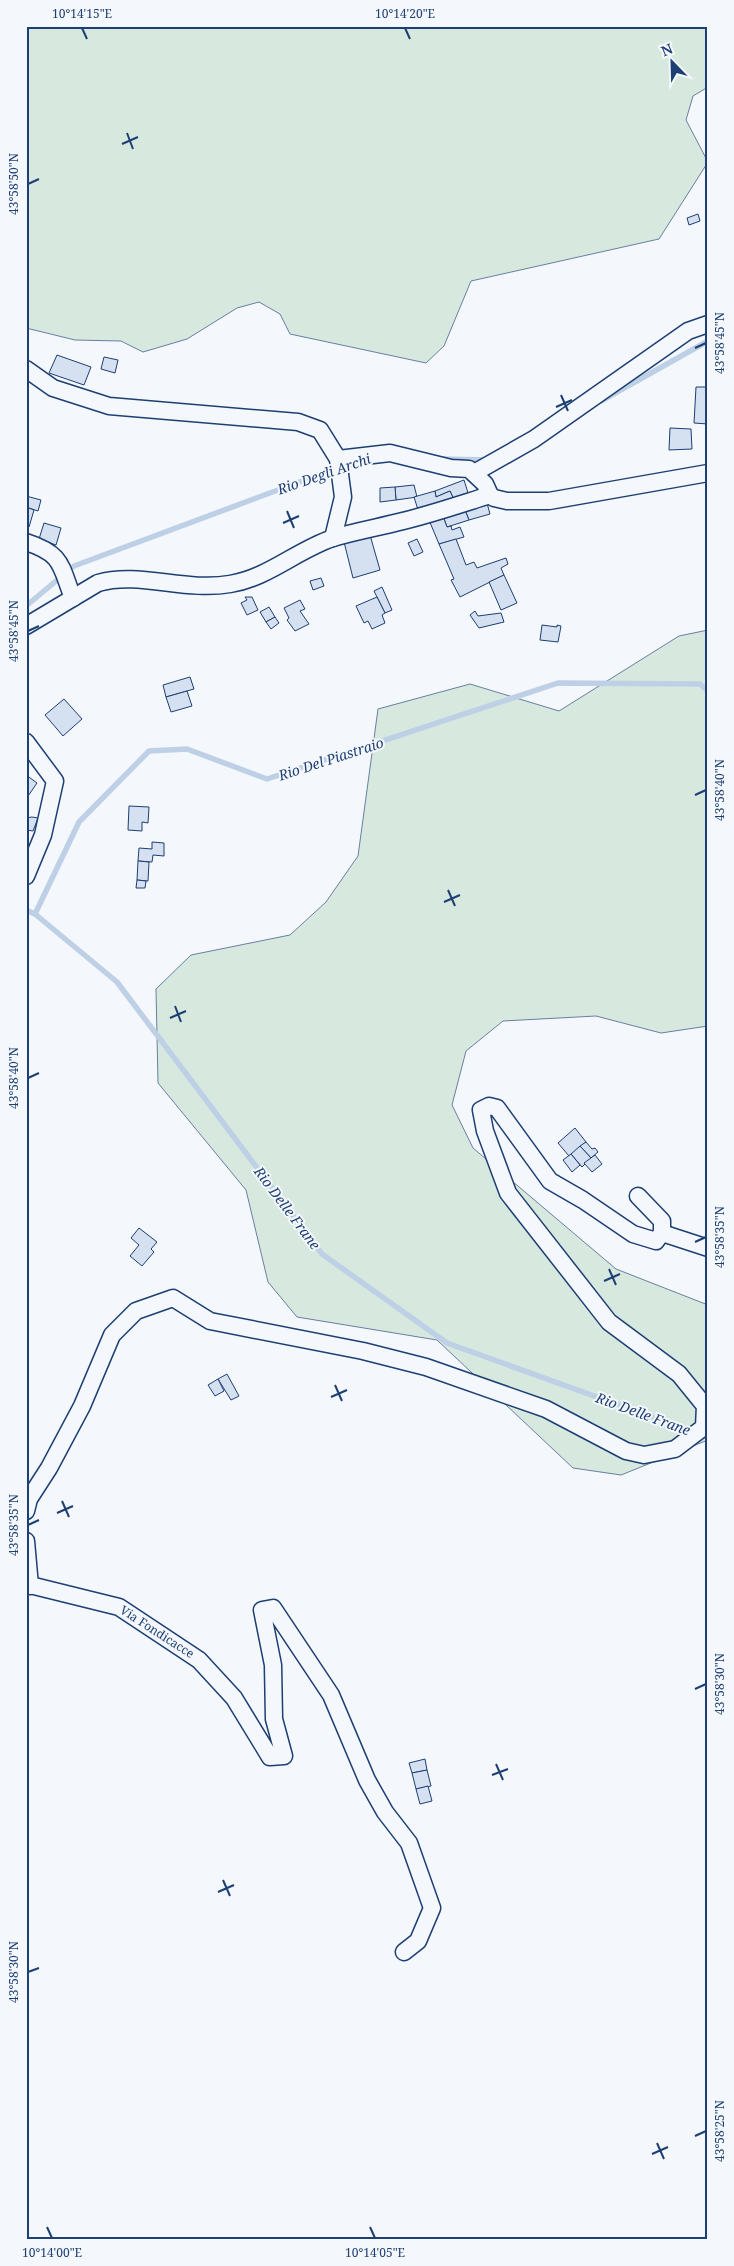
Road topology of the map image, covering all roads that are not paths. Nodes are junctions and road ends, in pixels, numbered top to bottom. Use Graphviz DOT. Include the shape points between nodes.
graph roads {
  1 [pos="708,324"];
  2 [pos="26,368"];
  3 [pos="338,459"];
  4 [pos="474,473"];
  5 [pos="708,473"];
  6 [pos="490,495"];
  7 [pos="332,538"];
  8 [pos="26,542"];
  9 [pos="73,598"];
  10 [pos="26,626"];
  11 [pos="26,742"];
  12 [pos="26,876"];
  13 [pos="638,1196"];
  14 [pos="662,1233"];
  15 [pos="708,1248"];
  16 [pos="26,1511"];
  17 [pos="26,1541"];
  18 [pos="28,1585"];
  19 [pos="404,1952"];
  1 -- 4 [label="street" via="688,331 534,439"];
  2 -- 3 [label="street" via="53,388 110,406 298,422 320,430"];
  3 -- 4 [label="street" via="390,453"];
  3 -- 7 [label="street" via="344,497"];
  4 -- 6 [label="street"];
  5 -- 6 [label="street" via="550,501 506,502"];
  6 -- 7 [label="street" via="405,521"];
  7 -- 9 [label="street" via="281,566 231,584 192,586 108,580"];
  8 -- 9 [label="street" via="43,548 58,559"];
  9 -- 10 [label="street"];
  11 -- 12 [label="street" via="55,781 43,835"];
  13 -- 14 [label="street" via="662,1221"];
  14 -- 15 [label="street"];
  14 -- 16 [label="street" via="656,1241 633,1234 550,1181 497,1108 489,1106 481,1110 485,1131 508,1193 609,1322 679,1374 705,1406 704,1427 676,1449 644,1455 626,1450 546,1409 434,1370 363,1351 210,1322 173,1298 136,1311 112,1335 82,1406 29,1499"];
  17 -- 18 [label="street"];
  18 -- 19 [label="street, Via Fondicacce" via="119,1607 199,1660 234,1698 270,1757 284,1756 274,1719 273,1665 262,1610 273,1608 331,1695 367,1780 385,1812 409,1843 432,1908 418,1941"];
}
